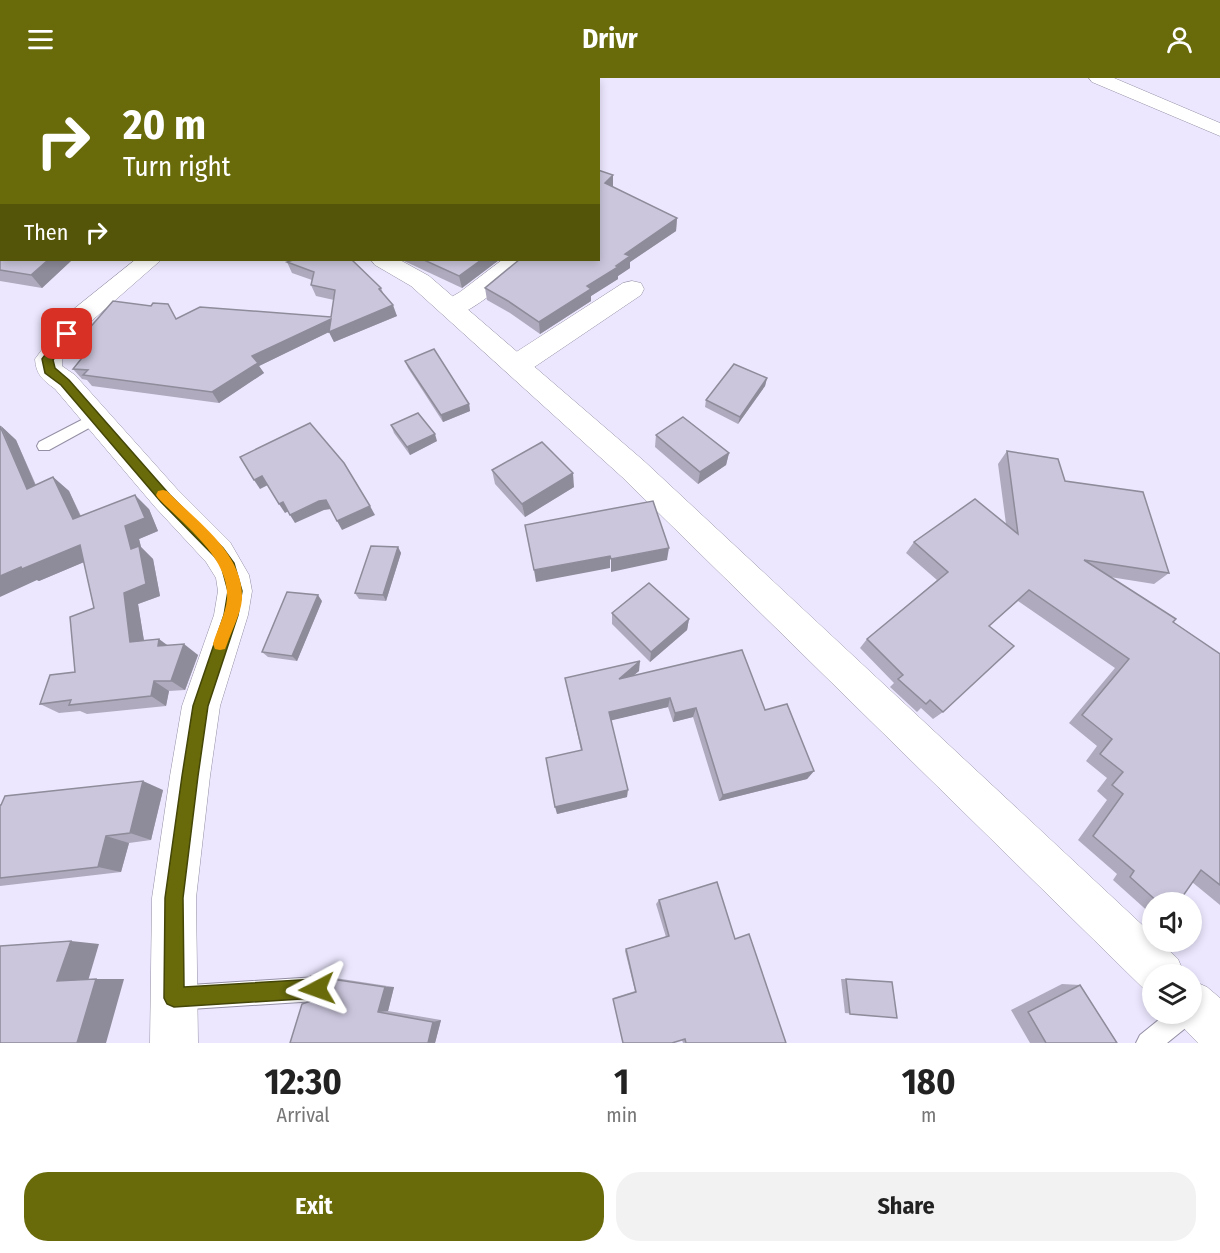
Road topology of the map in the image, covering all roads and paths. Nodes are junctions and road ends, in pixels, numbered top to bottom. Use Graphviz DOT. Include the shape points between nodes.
graph roads {
  1 [pos="1098,78"];
  2 [pos="1220,130"];
  3 [pos="148,261"];
  4 [pos="384,261"];
  5 [pos="515,261"];
  6 [pos="632,289"];
  7 [pos="452,308"];
  8 [pos="518,365"];
  9 [pos="95,418"];
  10 [pos="44,446"];
  11 [pos="1150,964"];
  12 [pos="317,989"];
  13 [pos="174,998"];
  14 [pos="1178,1024"];
  15 [pos="174,1043"];
  16 [pos="1148,1043"];
  1 -- 2 [label="street"];
  3 -- 9 [label="street" via="79,318 48,359 49,370 65,382"];
  4 -- 7 [label="street" via="420,281"];
  5 -- 7 [label="street"];
  6 -- 8 [label="street"];
  7 -- 8 [label="street"];
  8 -- 11 [label="street" via="633,469"];
  9 -- 10 [label="lane"];
  9 -- 13 [label="street" via="218,552 230,569 235,591 201,706 190,776 174,898"];
  12 -- 13 [label="lane"];
  13 -- 15 [label="street"];
  14 -- 16 [label="lane"];
}
